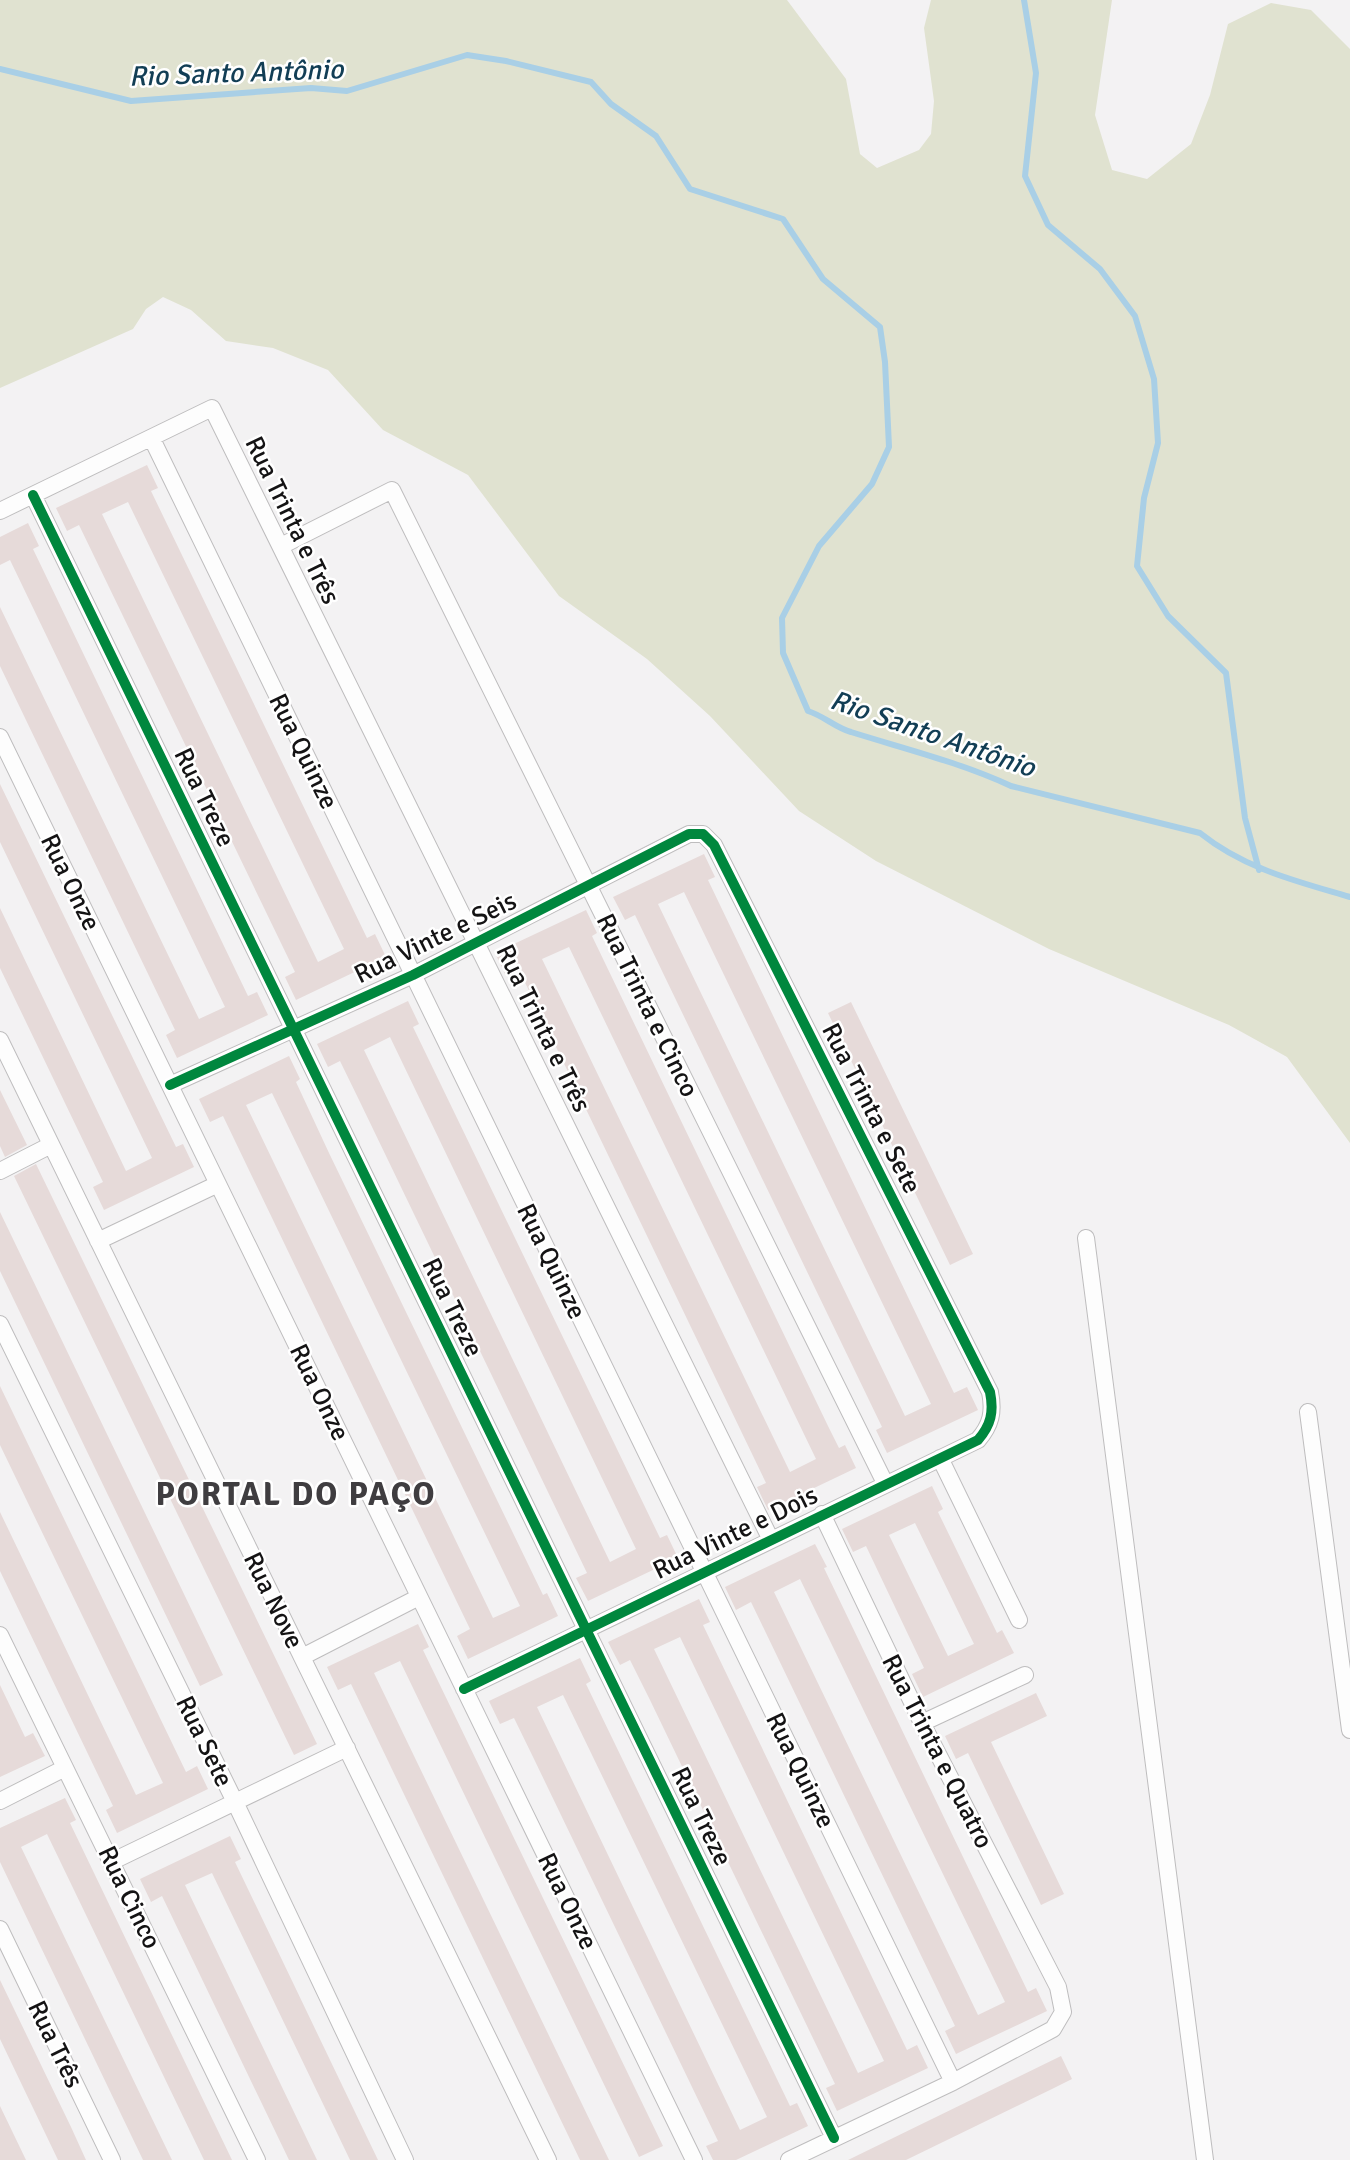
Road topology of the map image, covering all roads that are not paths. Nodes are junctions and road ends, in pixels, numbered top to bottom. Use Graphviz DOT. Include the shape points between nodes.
graph roads {
  1 [pos="152,439"];
  2 [pos="33,495"];
  3 [pos="0,511"];
  4 [pos="281,546"];
  5 [pos="0,737"];
  6 [pos="714,845"];
  7 [pos="589,887"];
  8 [pos="477,943"];
  9 [pos="413,975"];
  10 [pos="292,1029"];
  11 [pos="0,1040"];
  12 [pos="170,1085"];
  13 [pos="51,1145"];
  14 [pos="0,1171"];
  15 [pos="218,1184"];
  16 [pos="1086,1238"];
  17 [pos="98,1241"];
  18 [pos="0,1324"];
  19 [pos="990,1392"];
  20 [pos="1308,1412"];
  21 [pos="940,1458"];
  22 [pos="885,1483"];
  23 [pos="822,1514"];
  24 [pos="771,1540"];
  25 [pos="704,1573"];
  26 [pos="419,1597"];
  27 [pos="1019,1620"];
  28 [pos="586,1630"];
  29 [pos="0,1634"];
  30 [pos="302,1657"];
  31 [pos="1025,1675"];
  32 [pos="464,1689"];
  33 [pos="922,1723"];
  34 [pos="1350,1730"];
  35 [pos="347,1748"];
  36 [pos="65,1768"];
  37 [pos="0,1801"];
  38 [pos="235,1802"];
  39 [pos="113,1861"];
  40 [pos="0,1928"];
  41 [pos="953,2082"];
  42 [pos="834,2138"];
  43 [pos="112,2160"];
  44 [pos="257,2160"];
  45 [pos="405,2160"];
  46 [pos="548,2160"];
  47 [pos="694,2160"];
  48 [pos="789,2160"];
  49 [pos="1205,2160"];
  1 -- 2 [label="street"];
  1 -- 4 [label="street, Rua Trinta e Três" via="212,408"];
  1 -- 9 [label="street, Rua Quinze"];
  2 -- 3 [label="street"];
  2 -- 10 [label="street, Rua Treze"];
  4 -- 7 [label="street, Rua Trinta e Cinco" via="391,489"];
  4 -- 8 [label="street, Rua Trinta e Três"];
  5 -- 12 [label="street, Rua Onze"];
  6 -- 7 [label="street, Rua Vinte e Seis" via="703,834 689,834"];
  6 -- 19 [label="street, Rua Trinta e Sete"];
  7 -- 8 [label="street, Rua Vinte e Seis"];
  7 -- 22 [label="street, Rua Trinta e Cinco"];
  8 -- 9 [label="street, Rua Vinte e Seis"];
  8 -- 24 [label="street, Rua Trinta e Três"];
  9 -- 10 [label="street, Rua Vinte e Seis"];
  9 -- 25 [label="street, Rua Quinze"];
  10 -- 12 [label="street, Rua Vinte e Seis"];
  10 -- 28 [label="street, Rua Treze"];
  11 -- 13 [label="street, Rua Nove"];
  12 -- 15 [label="street, Rua Onze"];
  13 -- 14 [label="street"];
  13 -- 17 [label="street, Rua Nove"];
  15 -- 17 [label="street"];
  15 -- 26 [label="street, Rua Onze"];
  16 -- 49 [label="street"];
  17 -- 30 [label="street, Rua Nove"];
  18 -- 38 [label="street, Rua Sete"];
  19 -- 21 [label="street, Rua Vinte e Dois" via="993,1406 985,1431 978,1440"];
  20 -- 34 [label="street"];
  21 -- 22 [label="street, Rua Vinte e Dois"];
  21 -- 27 [label="street"];
  22 -- 23 [label="street, Rua Vinte e Dois"];
  23 -- 24 [label="street, Rua Vinte e Dois"];
  23 -- 33 [label="street, Rua Trinta e Quatro"];
  24 -- 25 [label="street, Rua Vinte e Dois"];
  25 -- 28 [label="street, Rua Vinte e Dois"];
  25 -- 41 [label="street, Rua Quinze"];
  26 -- 30 [label="street"];
  26 -- 32 [label="street, Rua Onze"];
  28 -- 32 [label="street, Rua Vinte e Dois"];
  28 -- 42 [label="street, Rua Treze"];
  29 -- 36 [label="street, Rua Cinco"];
  30 -- 35 [label="street, Rua Nove"];
  31 -- 33 [label="street"];
  32 -- 47 [label="street, Rua Onze"];
  33 -- 41 [label="street, Rua Trinta e Quatro" via="1058,1987 1063,2012 1053,2029"];
  35 -- 38 [label="street"];
  35 -- 46 [label="street, Rua Nove"];
  36 -- 37 [label="street"];
  36 -- 39 [label="street, Rua Cinco"];
  38 -- 39 [label="street"];
  38 -- 45 [label="street, Rua Sete"];
  39 -- 44 [label="street, Rua Cinco"];
  40 -- 43 [label="street, Rua Três"];
  41 -- 42 [label="street"];
  42 -- 48 [label="street"];
}
